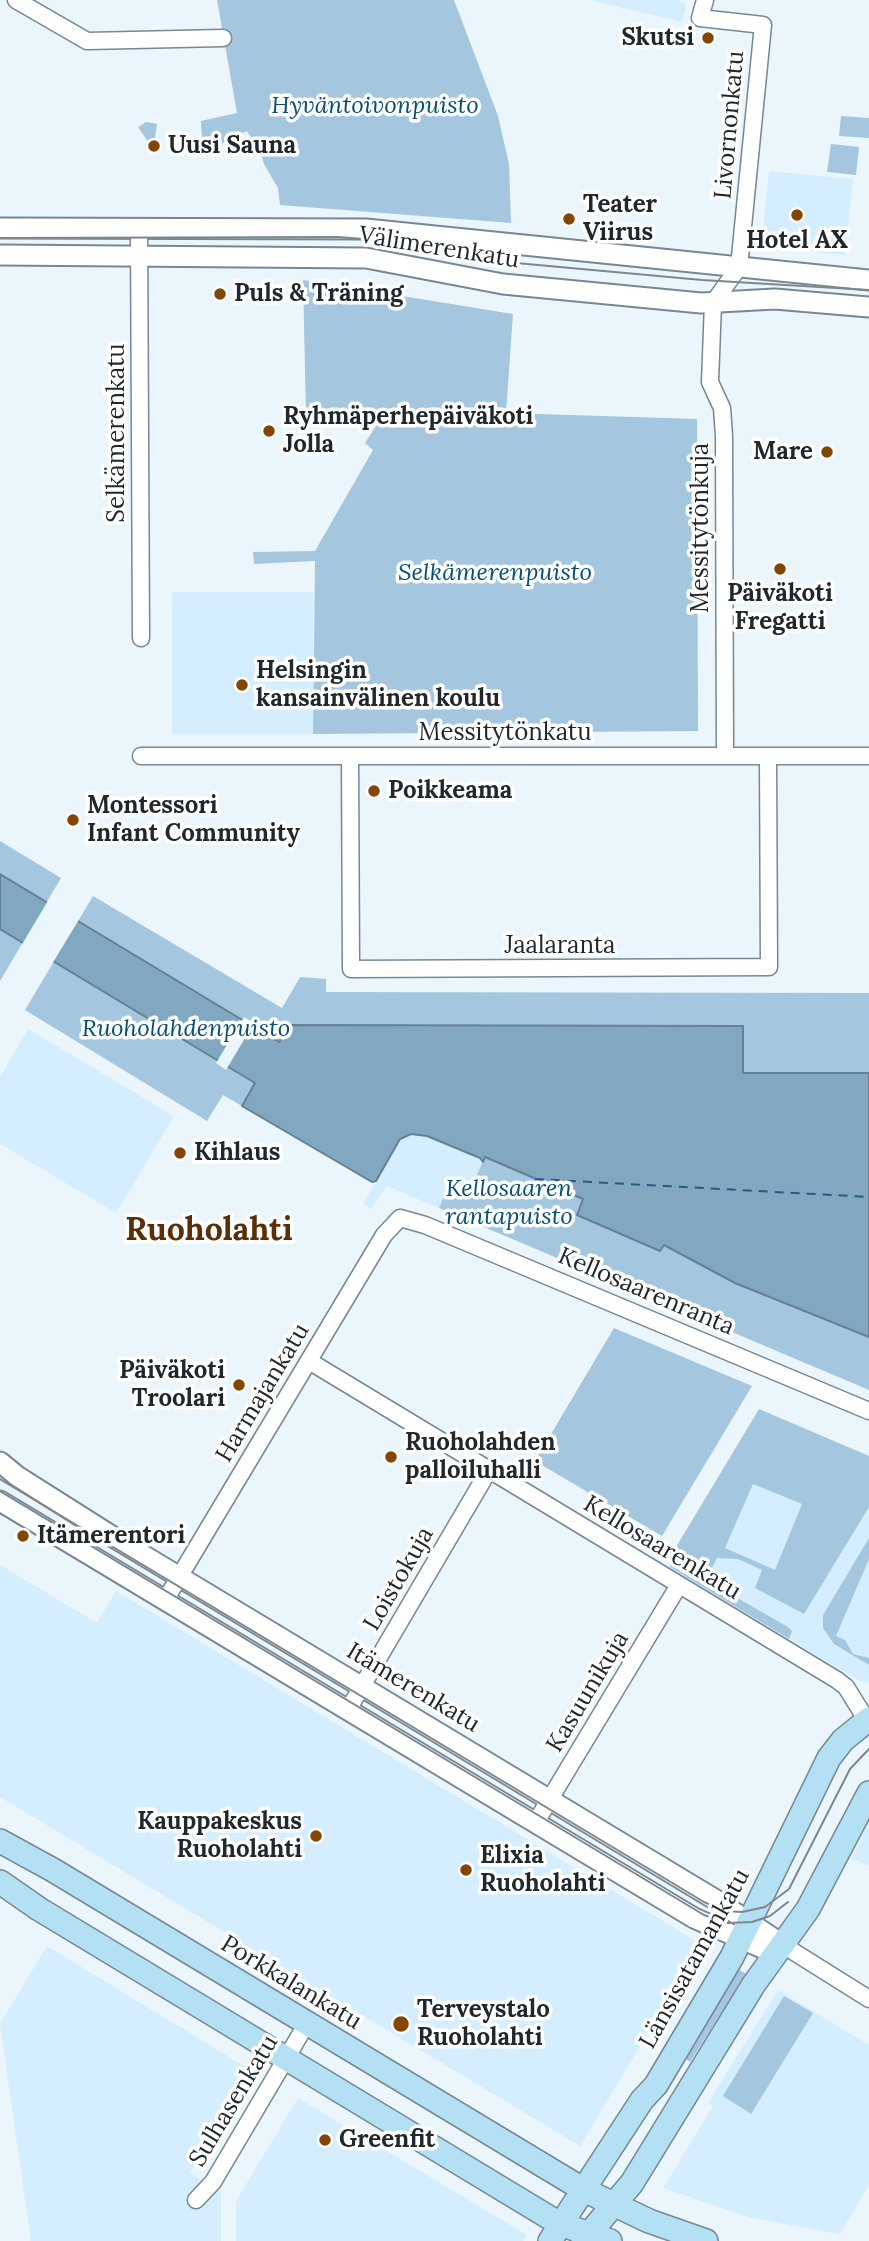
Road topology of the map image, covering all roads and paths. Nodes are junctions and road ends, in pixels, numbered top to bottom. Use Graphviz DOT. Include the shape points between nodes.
graph roads {
  1 [pos="16,0"];
  2 [pos="705,0"];
  3 [pos="223,38"];
  4 [pos="0,228"];
  5 [pos="139,228"];
  6 [pos="0,255"];
  7 [pos="138,255"];
  8 [pos="739,267"];
  9 [pos="869,280"];
  10 [pos="713,303"];
  11 [pos="869,307"];
  12 [pos="141,638"];
  13 [pos="141,755"];
  14 [pos="725,756"];
  15 [pos="768,756"];
  16 [pos="869,756"];
  17 [pos="350,757"];
  18 [pos="405,1217"];
  19 [pos="309,1361"];
  20 [pos="869,1411"];
  21 [pos="0,1462"];
  22 [pos="489,1470"];
  23 [pos="0,1501"];
  24 [pos="179,1577"];
  25 [pos="679,1585"];
  26 [pos="166,1599"];
  27 [pos="362,1686"];
  28 [pos="348,1710"];
  29 [pos="868,1721"];
  30 [pos="869,1793"];
  31 [pos="550,1800"];
  32 [pos="530,1818"];
  33 [pos="0,1842"];
  34 [pos="0,1882"];
  35 [pos="743,1930"];
  36 [pos="787,1952"];
  37 [pos="869,1999"];
  38 [pos="307,2023"];
  39 [pos="288,2059"];
  40 [pos="584,2190"];
  41 [pos="196,2200"];
  42 [pos="613,2205"];
  43 [pos="555,2232"];
  44 [pos="594,2239"];
  45 [pos="706,2241"];
  1 -- 3 [label="street" via="87,41"];
  2 -- 8 [label="street, Livornonkatu" via="700,18 763,25"];
  4 -- 5 [label="street, Välimerenkatu"];
  5 -- 7 [label="street, Selkämerenkatu"];
  5 -- 8 [label="street, Välimerenkatu" via="395,231"];
  6 -- 7 [label="street, Välimerenkatu"];
  7 -- 10 [label="street, Välimerenkatu" via="366,258 503,284"];
  7 -- 12 [label="street, Selkämerenkatu"];
  8 -- 9 [label="street, Välimerenkatu"];
  8 -- 10 [label="street"];
  10 -- 11 [label="street, Välimerenkatu" via="775,299"];
  10 -- 14 [label="street, Messitytönkuja" via="710,383 722,408 724,436"];
  13 -- 17 [label="street, Messitytönkatu"];
  14 -- 15 [label="street, Messitytönkatu"];
  14 -- 17 [label="street, Messitytönkatu"];
  15 -- 16 [label="street, Messitytönkatu"];
  15 -- 17 [label="street, Jaalaranta" via="769,967 443,969 351,969"];
  18 -- 19 [label="street, Harmajankatu" via="393,1222"];
  18 -- 20 [label="street, Kellosaarenranta"];
  19 -- 22 [label="street, Kellosaarenkatu"];
  19 -- 24 [label="street, Harmajankatu"];
  21 -- 24 [label="street, Itämerenkatu"];
  22 -- 25 [label="street, Kellosaarenkatu"];
  22 -- 27 [label="street, Loistokuja"];
  23 -- 26 [label="street"];
  24 -- 26 [label="street, Harmajankatu"];
  24 -- 27 [label="street, Itämerenkatu"];
  25 -- 29 [label="street, Kellosaarenkatu" via="837,1680"];
  25 -- 31 [label="street, Kasuunikuja"];
  26 -- 28 [label="street"];
  27 -- 28 [label="street, Loistokuja"];
  27 -- 31 [label="street, Itämerenkatu"];
  28 -- 32 [label="street, Itämerenkatu"];
  29 -- 35 [label="main road, Länsisatamankatu" via="829,1758"];
  30 -- 36 [label="main road"];
  31 -- 32 [label="street, Kasuunikuja"];
  31 -- 35 [label="street, Itämerenkatu"];
  32 -- 35 [label="street, Itämerenkatu" via="694,1918"];
  33 -- 38 [label="main road, Porkkalankatu"];
  34 -- 39 [label="main road"];
  35 -- 36 [label="street, Itämerenkatu"];
  35 -- 40 [label="main road, Länsisatamankatu" via="668,2064"];
  36 -- 37 [label="street, Itämerenkatu"];
  36 -- 42 [label="main road" via="700,2069 632,2183"];
  38 -- 39 [label="street, Sulhasenkatu"];
  38 -- 40 [label="main road, Porkkalankatu"];
  39 -- 41 [label="street, Sulhasenkatu" via="213,2182"];
  39 -- 43 [label="main road"];
  40 -- 42 [label="main road, Porkkalankatu"];
  40 -- 43 [label="main road, Länsisatamankatu"];
  42 -- 44 [label="main road"];
  42 -- 45 [label="main road, Porkkalankatu"];
  43 -- 44 [label="main road"];
}
